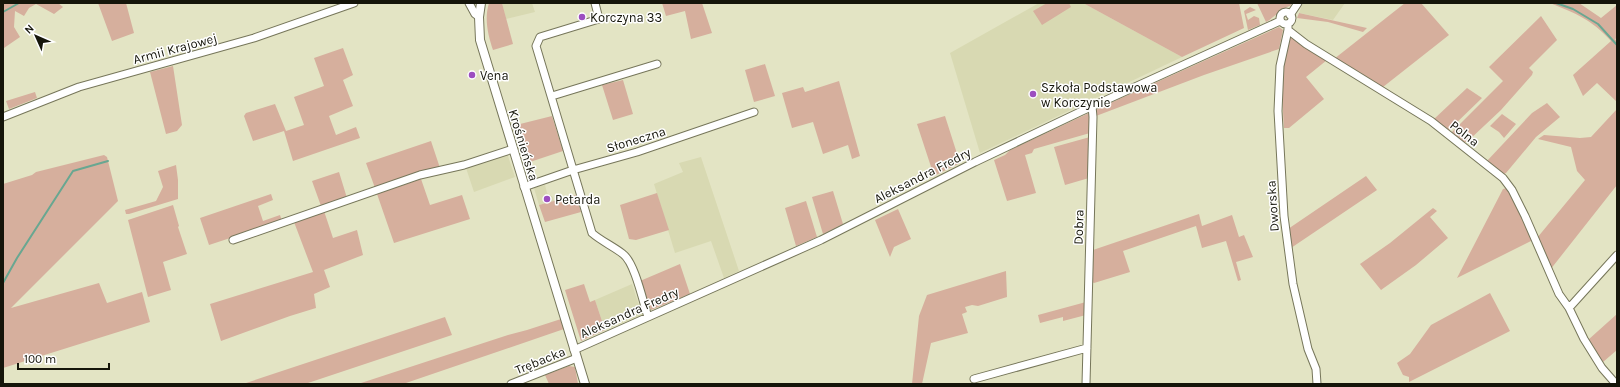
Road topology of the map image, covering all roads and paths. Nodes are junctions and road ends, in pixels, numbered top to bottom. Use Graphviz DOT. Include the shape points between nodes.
graph roads {
  1 [pos="354,3"];
  2 [pos="469,3"];
  3 [pos="481,3"];
  4 [pos="596,3"];
  5 [pos="1298,3"];
  6 [pos="1290,15"];
  7 [pos="479,17"];
  8 [pos="1280,21"];
  9 [pos="1288,27"];
  10 [pos="657,64"];
  11 [pos="552,96"];
  12 [pos="1092,106"];
  13 [pos="754,112"];
  14 [pos="3,117"];
  15 [pos="513,149"];
  16 [pos="573,170"];
  17 [pos="524,186"];
  18 [pos="233,240"];
  19 [pos="1617,255"];
  20 [pos="1569,308"];
  21 [pos="648,317"];
  22 [pos="1087,348"];
  23 [pos="576,354"];
  24 [pos="974,379"];
  25 [pos="511,384"];
  26 [pos="585,384"];
  27 [pos="1086,384"];
  28 [pos="1317,384"];
  29 [pos="1616,384"];
  1 -- 14 [label="street, Armii Krajowej" via="254,38 79,87"];
  2 -- 7 [label="street"];
  3 -- 7 [label="main road, Krośnieńska"];
  4 -- 11 [label="street" via="599,19 540,37 536,46"];
  5 -- 6 [label="street"];
  6 -- 8 [label="street" via="1282,13"];
  6 -- 9 [label="street" via="1291,22"];
  7 -- 15 [label="main road, Krośnieńska" via="480,40"];
  8 -- 9 [label="street"];
  8 -- 12 [label="street, Aleksandra Fredry"];
  9 -- 20 [label="street, Polna" via="1324,56 1431,121 1503,178 1516,196 1559,294"];
  9 -- 28 [label="street, Dworska" via="1280,66 1278,111 1284,216 1293,284 1308,349 1316,369"];
  10 -- 11 [label="street"];
  11 -- 16 [label="street"];
  12 -- 21 [label="street, Aleksandra Fredry" via="821,240"];
  12 -- 22 [label="street, Dobra" via="1094,117"];
  13 -- 16 [label="street, Słoneczna" via="637,152"];
  15 -- 17 [label="main road, Krośnieńska"];
  15 -- 18 [label="street" via="464,165 420,174"];
  16 -- 17 [label="street, Słoneczna"];
  16 -- 21 [label="street" via="592,233 599,240 624,254 631,264"];
  17 -- 23 [label="main road, Krośnieńska"];
  19 -- 20 [label="street"];
  20 -- 29 [label="street, Polna" via="1602,368"];
  21 -- 23 [label="street, Aleksandra Fredry"];
  22 -- 24 [label="street"];
  22 -- 27 [label="street, Dobra"];
  23 -- 25 [label="street, Trębacka"];
  23 -- 26 [label="main road, Krośnieńska"];
}
